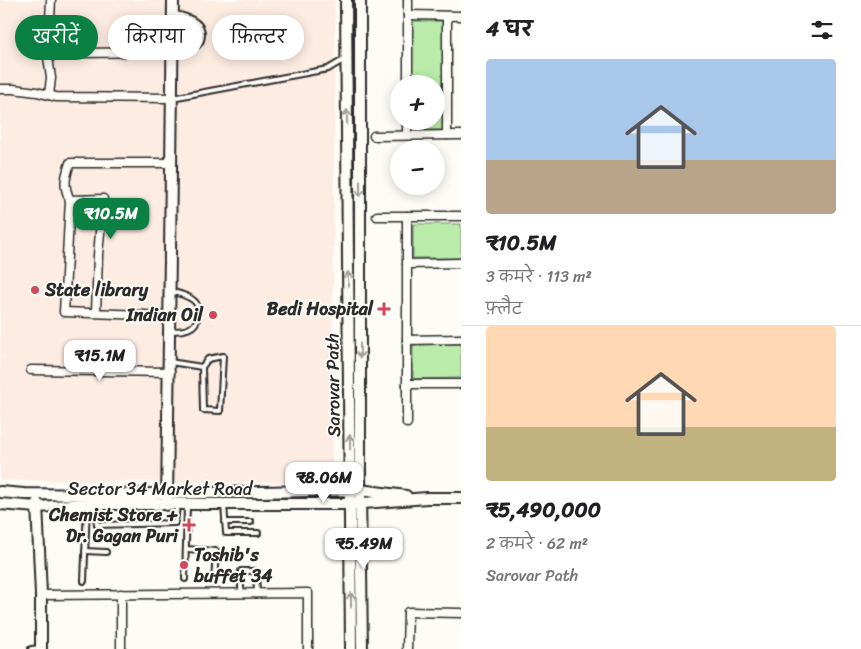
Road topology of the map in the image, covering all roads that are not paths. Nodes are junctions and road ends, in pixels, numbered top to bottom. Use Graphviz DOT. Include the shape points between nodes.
graph roads {
  1 [pos="51,0"];
  2 [pos="173,0"];
  3 [pos="346,0"];
  4 [pos="360,0"];
  5 [pos="408,0"];
  6 [pos="173,13"];
  7 [pos="181,15"];
  8 [pos="408,16"];
  9 [pos="447,16"];
  10 [pos="461,16"];
  11 [pos="346,58"];
  12 [pos="173,60"];
  13 [pos="408,75"];
  14 [pos="0,89"];
  15 [pos="48,95"];
  16 [pos="172,98"];
  17 [pos="407,130"];
  18 [pos="407,135"];
  19 [pos="447,135"];
  20 [pos="461,135"];
  21 [pos="374,136"];
  22 [pos="172,163"];
  23 [pos="70,200"];
  24 [pos="377,216"];
  25 [pos="407,216"];
  26 [pos="461,216"];
  27 [pos="461,263"];
  28 [pos="407,264"];
  29 [pos="171,291"];
  30 [pos="96,313"];
  31 [pos="170,316"];
  32 [pos="170,331"];
  33 [pos="461,339"];
  34 [pos="407,340"];
  35 [pos="170,367"];
  36 [pos="202,367"];
  37 [pos="31,370"];
  38 [pos="407,384"];
  39 [pos="461,384"];
  40 [pos="407,423"];
  41 [pos="355,490"];
  42 [pos="0,492"];
  43 [pos="37,494"];
  44 [pos="427,498"];
  45 [pos="461,498"];
  46 [pos="175,502"];
  47 [pos="0,504"];
  48 [pos="91,504"];
  49 [pos="224,504"];
  50 [pos="356,504"];
  51 [pos="37,507"];
  52 [pos="225,522"];
  53 [pos="251,522"];
  54 [pos="258,533"];
  55 [pos="186,549"];
  56 [pos="85,551"];
  57 [pos="106,552"];
  58 [pos="185,579"];
  59 [pos="84,580"];
  60 [pos="214,582"];
  61 [pos="257,593"];
  62 [pos="41,594"];
  63 [pos="121,594"];
  64 [pos="241,594"];
  65 [pos="461,613"];
  66 [pos="30,649"];
  67 [pos="41,649"];
  68 [pos="121,649"];
  69 [pos="308,649"];
  70 [pos="351,649"];
  71 [pos="362,649"];
  72 [pos="407,649"];
  1 -- 15 [label="street"];
  2 -- 6 [label="street"];
  3 -- 11 [label="street, Sarovar Path"];
  4 -- 41 [label="street, Sarovar Path, one-way"];
  5 -- 8 [label="street"];
  6 -- 7 [label="lane"];
  8 -- 9 [label="street"];
  8 -- 13 [label="street"];
  9 -- 10 [label="street"];
  9 -- 19 [label="street"];
  11 -- 16 [label="lane" via="328,69"];
  41 -- 11 [label="street, Sarovar Path, one-way"];
  12 -- 16 [label="street"];
  14 -- 15 [label="street"];
  15 -- 16 [label="street" via="56,98"];
  16 -- 22 [label="street"];
  17 -- 18 [label="street"];
  18 -- 19 [label="street"];
  18 -- 21 [label="street"];
  19 -- 20 [label="street"];
  22 -- 23 [label="street" via="70,163 65,190"];
  22 -- 29 [label="street"];
  23 -- 30 [label="street" via="64,312"];
  23 -- 30 [label="street" via="103,199"];
  24 -- 25 [label="street"];
  25 -- 26 [label="street"];
  25 -- 28 [label="street"];
  27 -- 28 [label="street"];
  28 -- 34 [label="street"];
  29 -- 31 [label="street"];
  29 -- 32 [label="lane" via="192,299 198,311 194,325"];
  30 -- 31 [label="street"];
  31 -- 32 [label="street"];
  32 -- 35 [label="street"];
  33 -- 34 [label="street"];
  34 -- 38 [label="street"];
  35 -- 36 [label="lane"];
  35 -- 37 [label="street"];
  35 -- 46 [label="street"];
  36 -- 36 [label="lane" via="203,410 220,411 223,356 208,359"];
  38 -- 39 [label="street"];
  38 -- 40 [label="street"];
  41 -- 44 [label="street"];
  41 -- 46 [label="street"];
  41 -- 50 [label="street, Sarovar Path"];
  42 -- 43 [label="street"];
  43 -- 46 [label="street"];
  43 -- 51 [label="street"];
  44 -- 45 [label="street"];
  44 -- 50 [label="street, Sector 34 Market Road"];
  46 -- 48 [label="street, Sector 34 Market Road"];
  46 -- 48 [label="lane" via="175,524 97,525"];
  46 -- 49 [label="street, Sector 34 Market Road"];
  46 -- 55 [label="lane"];
  47 -- 51 [label="street, Sector 34 Market Road"];
  48 -- 51 [label="street, Sector 34 Market Road"];
  48 -- 56 [label="lane"];
  49 -- 50 [label="street, Sector 34 Market Road"];
  49 -- 52 [label="lane"];
  70 -- 50 [label="street, Sarovar Path, one-way"];
  50 -- 71 [label="street, Sarovar Path"];
  51 -- 62 [label="street"];
  52 -- 53 [label="lane"];
  52 -- 54 [label="lane" via="226,533"];
  55 -- 58 [label="lane"];
  55 -- 60 [label="lane" via="216,551"];
  56 -- 57 [label="lane"];
  56 -- 59 [label="lane"];
  61 -- 64 [label="street"];
  61 -- 64 [label="lane" via="256,571 241,571"];
  61 -- 69 [label="street" via="308,593"];
  62 -- 63 [label="street"];
  62 -- 67 [label="street"];
  63 -- 64 [label="street"];
  63 -- 68 [label="street"];
  65 -- 72 [label="street" via="408,612"];
  66 -- 67 [label="lane"];
}
